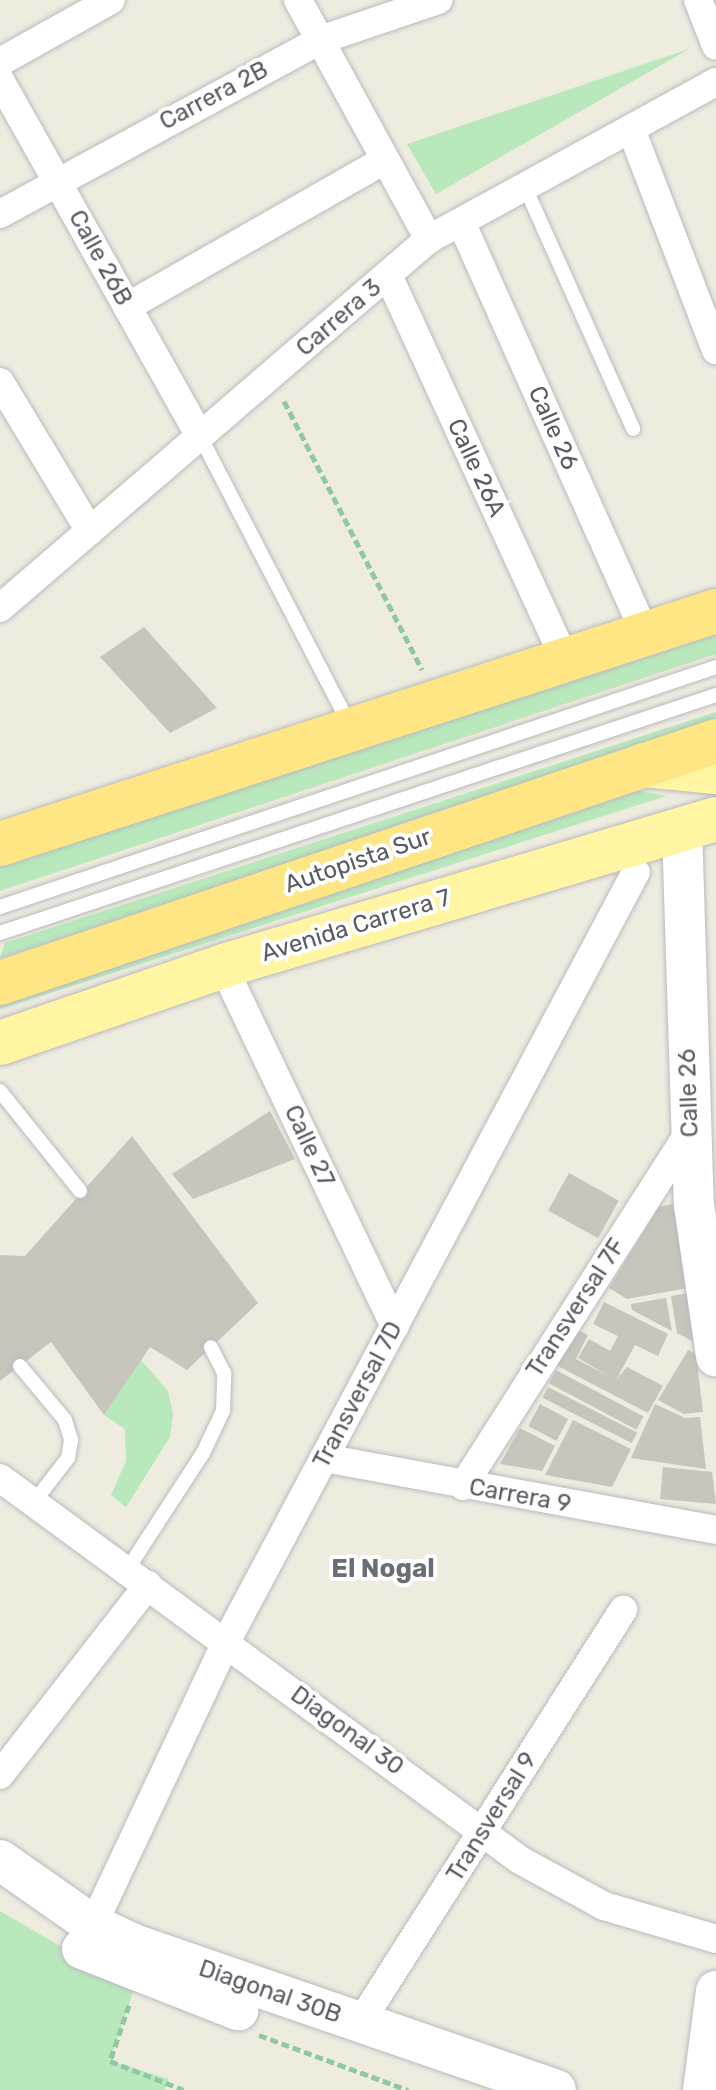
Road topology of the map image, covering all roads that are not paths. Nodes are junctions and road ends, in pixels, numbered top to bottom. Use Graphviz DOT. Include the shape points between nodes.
graph roads {
  1 [pos="111,0"];
  2 [pos="298,0"];
  3 [pos="438,0"];
  4 [pos="698,0"];
  5 [pos="320,40"];
  6 [pos="716,46"];
  7 [pos="0,62"];
  8 [pos="0,80"];
  9 [pos="716,82"];
  10 [pos="631,129"];
  11 [pos="385,160"];
  12 [pos="56,181"];
  13 [pos="525,187"];
  14 [pos="0,214"];
  15 [pos="461,222"];
  16 [pos="429,239"];
  17 [pos="388,275"];
  18 [pos="127,307"];
  19 [pos="716,350"];
  20 [pos="0,382"];
  21 [pos="633,429"];
  22 [pos="200,436"];
  23 [pos="90,531"];
  24 [pos="0,608"];
  25 [pos="716,611"];
  26 [pos="645,634"];
  27 [pos="565,660"];
  28 [pos="716,667"];
  29 [pos="716,695"];
  30 [pos="352,729"];
  31 [pos="716,741"];
  32 [pos="644,765"];
  33 [pos="716,772"];
  34 [pos="699,824"];
  35 [pos="0,844"];
  36 [pos="636,872"];
  37 [pos="0,907"];
  38 [pos="0,933"];
  39 [pos="223,966"];
  40 [pos="0,983"];
  41 [pos="0,1043"];
  42 [pos="0,1091"];
  43 [pos="690,1131"];
  44 [pos="80,1191"];
  45 [pos="705,1204"];
  46 [pos="395,1326"];
  47 [pos="211,1347"];
  48 [pos="716,1356"];
  49 [pos="20,1366"];
  50 [pos="324,1458"];
  51 [pos="0,1478"];
  52 [pos="463,1486"];
  53 [pos="34,1502"];
  54 [pos="716,1530"];
  55 [pos="137,1578"];
  56 [pos="623,1610"];
  57 [pos="226,1642"];
  58 [pos="0,1775"];
  59 [pos="483,1831"];
  60 [pos="0,1860"];
  61 [pos="0,1892"];
  62 [pos="93,1925"];
  63 [pos="716,1939"];
  64 [pos="716,1991"];
  65 [pos="360,2023"];
  66 [pos="471,2090"];
  67 [pos="556,2090"];
  68 [pos="703,2090"];
  1 -- 7 [label="street"];
  2 -- 5 [label="street"];
  3 -- 5 [label="street, Carrera 2B"];
  4 -- 6 [label="street"];
  5 -- 11 [label="street"];
  5 -- 12 [label="street, Carrera 2B"];
  8 -- 12 [label="street, Calle 26B"];
  9 -- 10 [label="street, Carrera 3"];
  10 -- 13 [label="street, Carrera 3"];
  10 -- 19 [label="street"];
  11 -- 16 [label="street"];
  11 -- 18 [label="street"];
  12 -- 14 [label="street, Carrera 2B"];
  12 -- 18 [label="street, Calle 26B"];
  13 -- 15 [label="street, Carrera 3"];
  13 -- 21 [label="lane"];
  15 -- 16 [label="street, Carrera 3"];
  15 -- 26 [label="street, Calle 26"];
  16 -- 17 [label="street, Carrera 3"];
  17 -- 22 [label="street, Carrera 3"];
  17 -- 27 [label="street, Calle 26A"];
  18 -- 22 [label="street, Calle 26B"];
  20 -- 23 [label="street"];
  22 -- 23 [label="street, Carrera 3"];
  22 -- 30 [label="lane"];
  23 -- 24 [label="street, Carrera 3"];
  25 -- 26 [label="highway"];
  26 -- 27 [label="highway"];
  27 -- 30 [label="highway"];
  28 -- 37 [label="lane"];
  29 -- 38 [label="lane"];
  30 -- 35 [label="highway"];
  31 -- 32 [label="highway, Autopista Sur"];
  32 -- 33 [label="main road"];
  32 -- 40 [label="highway, Autopista Sur"];
  34 -- 39 [label="main road, Avenida Carrera 7"];
  34 -- 43 [label="main road, Calle 26"];
  36 -- 46 [label="street, Transversal 7D"];
  39 -- 41 [label="main road, Avenida Carrera 7"];
  39 -- 46 [label="street, Calle 27"];
  42 -- 44 [label="lane"];
  43 -- 45 [label="main road, Calle 26"];
  43 -- 52 [label="street, Transversal 7F"];
  45 -- 48 [label="main road, Calle 26"];
  46 -- 50 [label="street, Transversal 7D"];
  47 -- 55 [label="lane" via="224,1373 223,1411"];
  49 -- 53 [label="lane" via="65,1420 71,1440 68,1458"];
  50 -- 52 [label="street, Carrera 9"];
  50 -- 57 [label="street, Transversal 7D"];
  51 -- 53 [label="street, Diagonal 30"];
  52 -- 54 [label="street, Carrera 9"];
  53 -- 55 [label="street, Diagonal 30"];
  55 -- 57 [label="street, Diagonal 30"];
  55 -- 58 [label="street"];
  56 -- 59 [label="street, Transversal 9"];
  57 -- 59 [label="street, Diagonal 30"];
  57 -- 62 [label="street, Transversal 7D"];
  59 -- 63 [label="street, Diagonal 30" via="542,1874 604,1906"];
  59 -- 65 [label="street, Transversal 9"];
  60 -- 62 [label="main road, Diagonal 30B"];
  61 -- 66 [label="main road, Diagonal 30B" via="69,1942 133,1974"];
  62 -- 65 [label="main road, Diagonal 30B"];
  64 -- 68 [label="main road"];
  65 -- 67 [label="main road, Diagonal 30B"];
}
